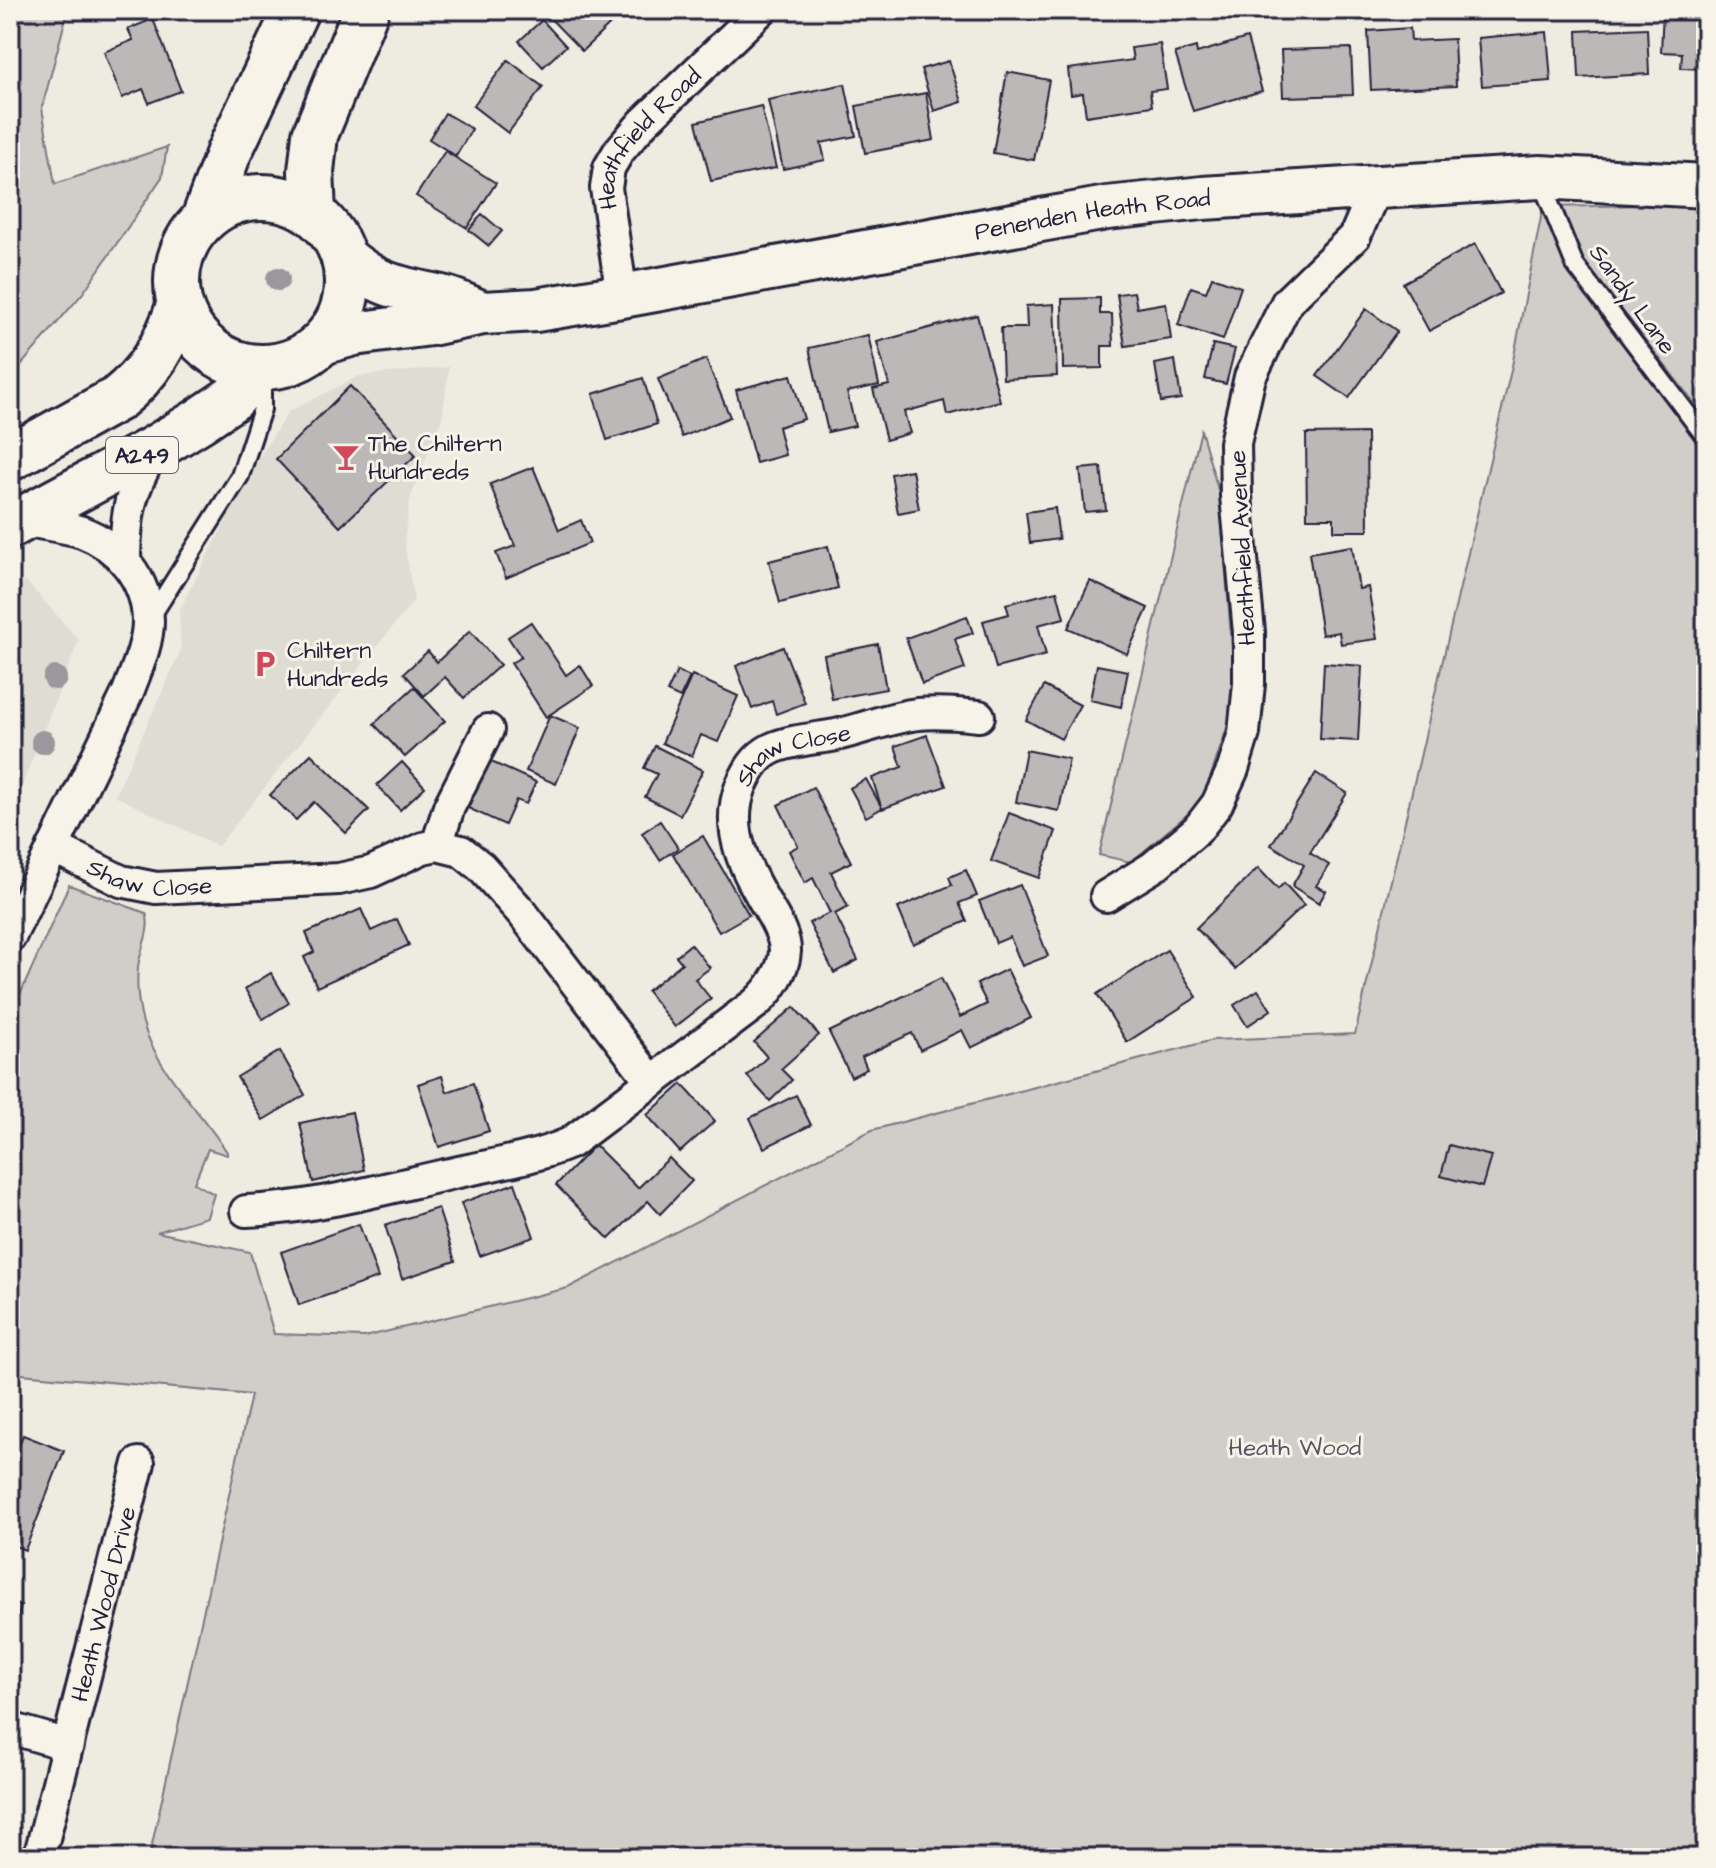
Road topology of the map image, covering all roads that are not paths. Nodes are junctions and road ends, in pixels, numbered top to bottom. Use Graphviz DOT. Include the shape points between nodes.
graph roads {
  1 [pos="296,10"];
  2 [pos="366,10"];
  3 [pos="761,10"];
  4 [pos="1540,177"];
  5 [pos="1377,185"];
  6 [pos="1706,186"];
  7 [pos="313,213"];
  8 [pos="204,219"];
  9 [pos="344,257"];
  10 [pos="622,296"];
  11 [pos="179,306"];
  12 [pos="483,313"];
  13 [pos="322,343"];
  14 [pos="262,367"];
  15 [pos="1706,438"];
  16 [pos="155,448"];
  17 [pos="10,458"];
  18 [pos="15,523"];
  19 [pos="125,558"];
  20 [pos="148,622"];
  21 [pos="979,716"];
  22 [pos="488,730"];
  23 [pos="437,845"];
  24 [pos="53,847"];
  25 [pos="1106,896"];
  26 [pos="10,937"];
  27 [pos="652,1082"];
  28 [pos="246,1211"];
  29 [pos="139,1463"];
  30 [pos="10,1728"];
  31 [pos="68,1745"];
  32 [pos="39,1858"];
  1 -- 8 [label="highway" via="229,152"];
  2 -- 7 [label="highway" via="315,135"];
  3 -- 10 [label="street, Heathfield Road" via="643,123 609,168 606,188"];
  4 -- 5 [label="street, Penenden Heath Road"];
  4 -- 6 [label="street, Penenden Heath Road"];
  4 -- 15 [label="lane, Sandy Lane" via="1575,265"];
  5 -- 10 [label="street, Penenden Heath Road" via="1107,208"];
  5 -- 25 [label="street, Heathfield Avenue" via="1355,236 1287,302 1250,377 1235,443 1249,645 1244,733 1233,769 1217,804 1197,830 1153,867"];
  7 -- 8 [label="highway" via="283,199 249,197"];
  7 -- 9 [label="highway"];
  8 -- 11 [label="highway" via="179,259"];
  9 -- 12 [label="street, Penenden Heath Road" via="378,282 444,297"];
  9 -- 13 [label="highway" via="345,303"];
  10 -- 12 [label="street, Penenden Heath Road"];
  11 -- 14 [label="highway" via="191,331 210,350 235,363"];
  11 -- 17 [label="highway, A249" via="164,345 131,388"];
  12 -- 13 [label="street, Penenden Heath Road"];
  13 -- 14 [label="highway" via="292,362"];
  14 -- 16 [label="highway, A249" via="233,398"];
  14 -- 20 [label="lane" via="262,409 240,476"];
  16 -- 18 [label="highway, A249"];
  16 -- 19 [label="street" via="136,481 126,516"];
  18 -- 19 [label="street" via="79,531"];
  19 -- 20 [label="street" via="144,594"];
  20 -- 24 [label="street" via="128,692"];
  21 -- 27 [label="street, Shaw Close" via="914,715 786,744 749,768 739,793 737,843 782,935 782,963 756,1003"];
  22 -- 23 [label="street" via="449,807"];
  23 -- 24 [label="street, Shaw Close" via="355,877 156,888 121,881"];
  23 -- 27 [label="street" via="470,857 499,887"];
  24 -- 26 [label="street"];
  27 -- 28 [label="street, Shaw Close" via="570,1143 545,1153 373,1193"];
  29 -- 31 [label="street, Heath Wood Drive"];
  30 -- 31 [label="street"];
  31 -- 32 [label="street, Heath Wood Drive"];
}
